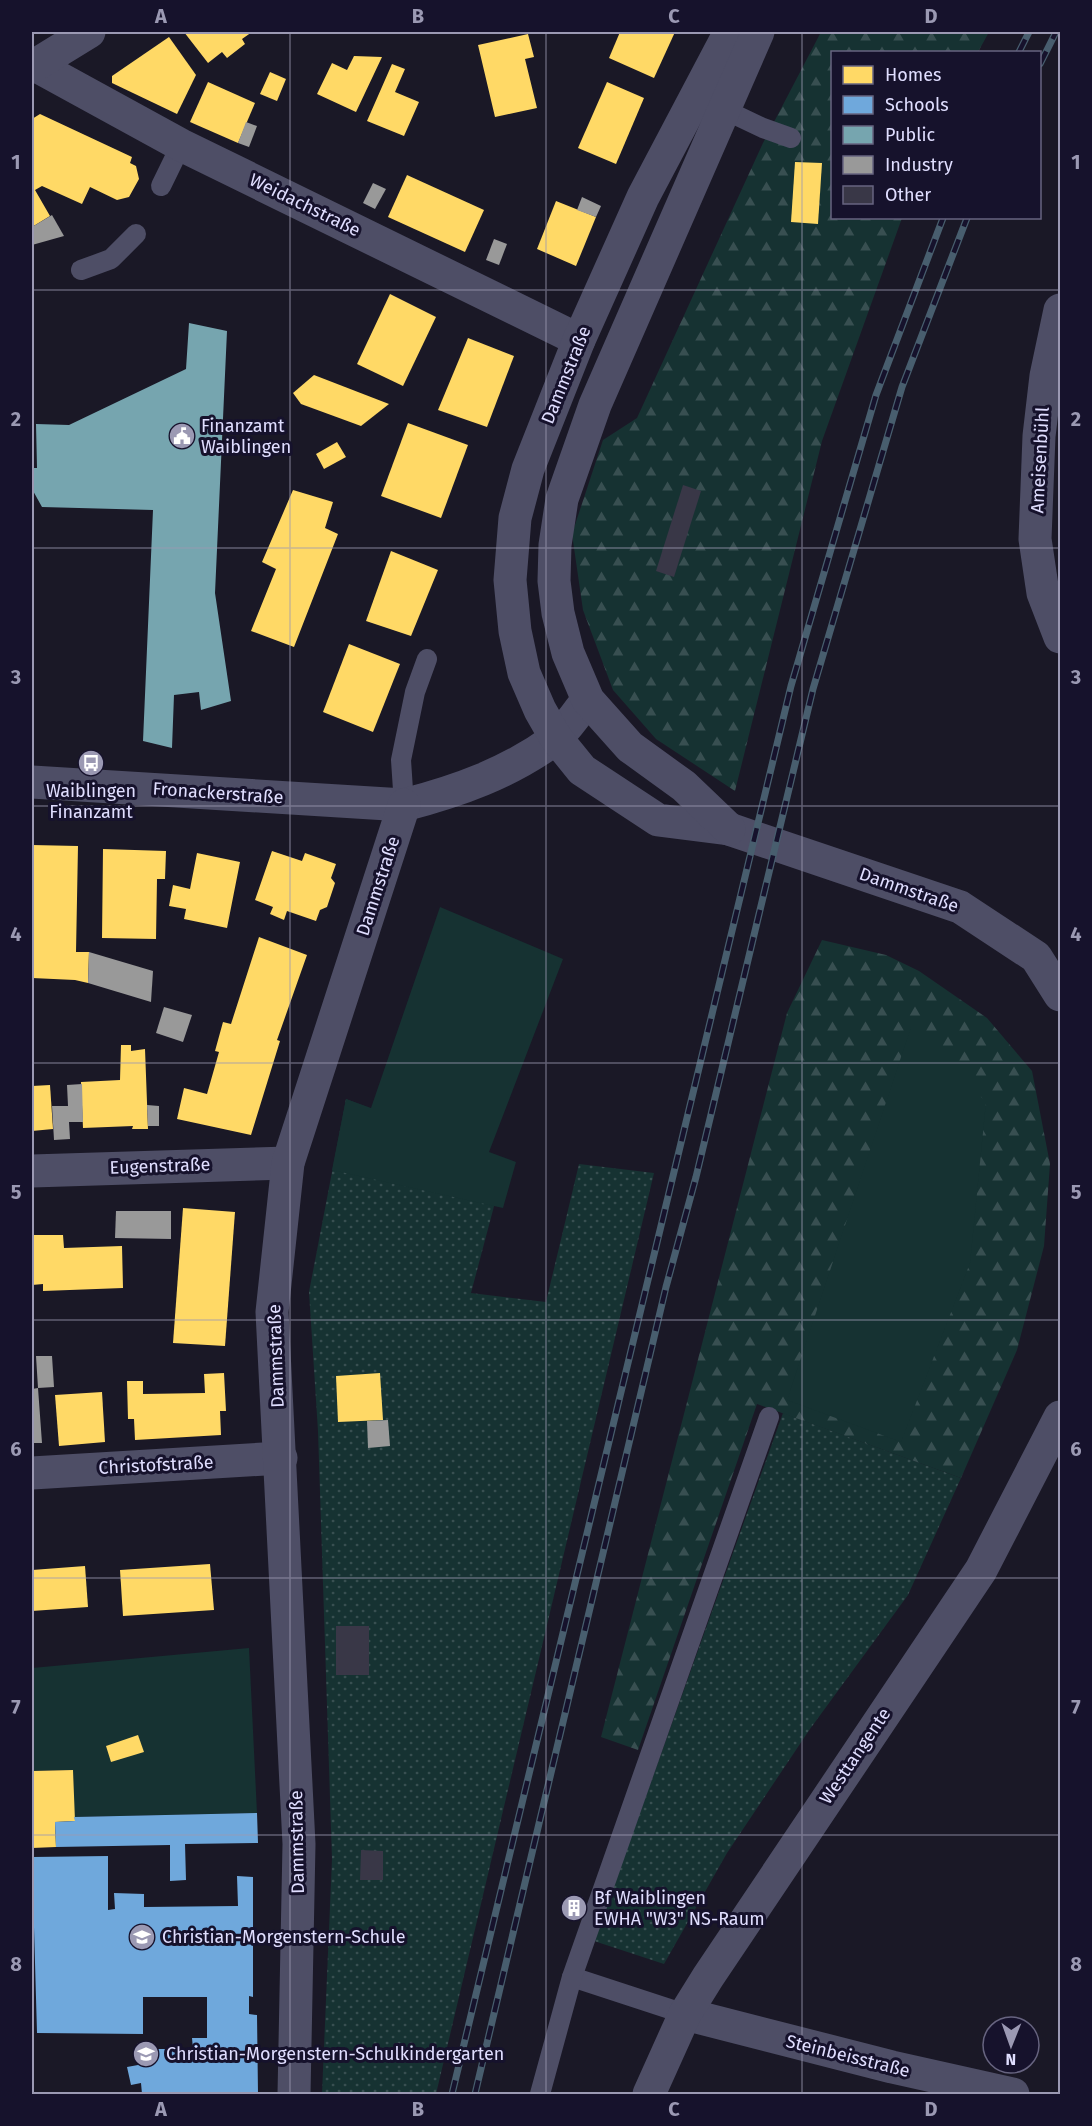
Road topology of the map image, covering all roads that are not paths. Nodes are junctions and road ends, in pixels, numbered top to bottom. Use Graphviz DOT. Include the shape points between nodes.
graph roads {
  1 [pos="89,32"];
  2 [pos="730,32"];
  3 [pos="758,32"];
  4 [pos="33,66"];
  5 [pos="723,109"];
  6 [pos="791,138"];
  7 [pos="181,145"];
  8 [pos="161,186"];
  9 [pos="136,234"];
  10 [pos="81,270"];
  11 [pos="1060,310"];
  12 [pos="579,340"];
  13 [pos="1048,540"];
  14 [pos="1060,637"];
  15 [pos="427,659"];
  16 [pos="588,700"];
  17 [pos="556,738"];
  18 [pos="32,782"];
  19 [pos="404,805"];
  20 [pos="729,829"];
  21 [pos="1060,995"];
  22 [pos="288,1163"];
  23 [pos="32,1171"];
  24 [pos="770,1417"];
  25 [pos="1060,1417"];
  26 [pos="281,1458"];
  27 [pos="32,1473"];
  28 [pos="572,1977"];
  29 [pos="685,2014"];
  30 [pos="294,2094"];
  31 [pos="540,2094"];
  32 [pos="649,2094"];
  33 [pos="1012,2094"];
  1 -- 4 [label="street"];
  2 -- 12 [label="street, Dammstraße" via="643,197"];
  3 -- 5 [label="street, Dammstraße"];
  4 -- 7 [label="street, Weidachstraße"];
  5 -- 6 [label="lane"];
  5 -- 16 [label="street, Dammstraße" via="595,405 562,499 554,581 568,653"];
  7 -- 8 [label="lane"];
  7 -- 12 [label="street, Weidachstraße"];
  9 -- 10 [label="lane" via="111,259"];
  11 -- 13 [label="street, Ameisenbühl" via="1046,376 1040,436"];
  12 -- 17 [label="street, Dammstraße" via="528,469 510,554 515,631 524,673"];
  13 -- 14 [label="street, Ameisenbühl" via="1042,593"];
  15 -- 19 [label="lane" via="415,692 401,760"];
  16 -- 17 [label="street"];
  16 -- 20 [label="street, Dammstraße" via="630,747 684,786"];
  17 -- 19 [label="street" via="461,790"];
  17 -- 20 [label="street, Dammstraße" via="582,770 658,820"];
  18 -- 19 [label="street, Fronackerstraße"];
  19 -- 22 [label="street, Dammstraße"];
  20 -- 21 [label="street, Dammstraße" via="960,907 1036,957"];
  22 -- 23 [label="street, Eugenstraße"];
  22 -- 26 [label="street, Dammstraße" via="272,1312"];
  24 -- 28 [label="lane"];
  25 -- 29 [label="street, Westtangente" via="981,1570"];
  26 -- 27 [label="street, Christofstraße"];
  26 -- 30 [label="street, Dammstraße" via="299,1844"];
  28 -- 29 [label="lane"];
  28 -- 31 [label="lane"];
  29 -- 32 [label="street, Westtangente"];
  29 -- 33 [label="street, Steinbeisstraße"];
}
